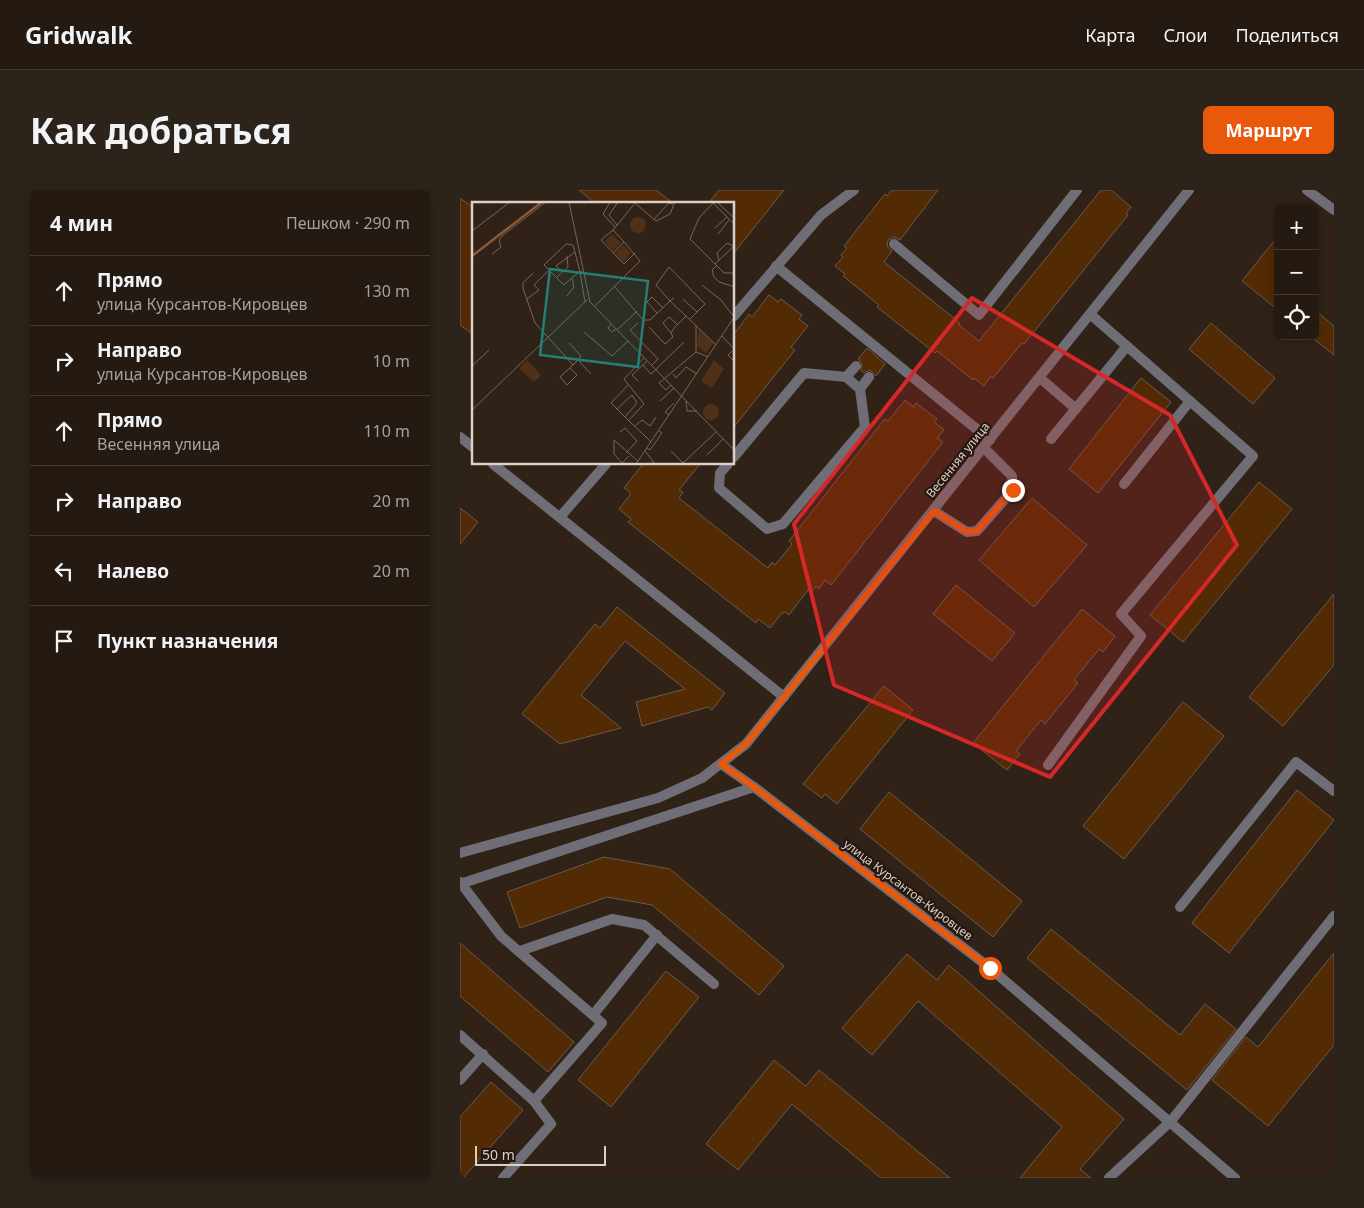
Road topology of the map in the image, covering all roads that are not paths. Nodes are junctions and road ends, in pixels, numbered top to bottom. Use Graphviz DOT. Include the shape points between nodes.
graph roads {
  1 [pos="854,190"];
  2 [pos="1077,190"];
  3 [pos="1190,190"];
  4 [pos="1307,190"];
  5 [pos="1334,210"];
  6 [pos="894,244"];
  7 [pos="776,266"];
  8 [pos="1090,314"];
  9 [pos="735,315"];
  10 [pos="1127,346"];
  11 [pos="856,366"];
  12 [pos="846,377"];
  13 [pos="869,377"];
  14 [pos="1040,378"];
  15 [pos="860,389"];
  16 [pos="1190,401"];
  17 [pos="1076,409"];
  18 [pos="460,437"];
  19 [pos="1051,439"];
  20 [pos="987,444"];
  21 [pos="472,446"];
  22 [pos="735,455"];
  23 [pos="494,465"];
  24 [pos="605,465"];
  25 [pos="727,465"];
  26 [pos="1124,484"];
  27 [pos="934,511"];
  28 [pos="560,517"];
  29 [pos="784,697"];
  30 [pos="721,764"];
  31 [pos="1048,765"];
  32 [pos="754,787"];
  33 [pos="1334,791"];
  34 [pos="460,853"];
  35 [pos="460,884"];
  36 [pos="1180,907"];
  37 [pos="1334,916"];
  38 [pos="657,935"];
  39 [pos="520,951"];
  40 [pos="714,984"];
  41 [pos="593,1015"];
  42 [pos="460,1035"];
  43 [pos="483,1054"];
  44 [pos="460,1080"];
  45 [pos="534,1101"];
  46 [pos="1171,1122"];
  47 [pos="503,1178"];
  48 [pos="1109,1178"];
  49 [pos="1235,1178"];
  1 -- 7 [label="street" via="821,215"];
  2 -- 6 [label="street" via="979,315"];
  3 -- 8 [label="street, Весенняя улица"];
  4 -- 5 [label="street"];
  7 -- 9 [label="street"];
  7 -- 20 [label="street"];
  8 -- 10 [label="street"];
  8 -- 14 [label="street, Весенняя улица"];
  10 -- 16 [label="street"];
  10 -- 17 [label="street"];
  11 -- 12 [label="street"];
  12 -- 15 [label="street"];
  12 -- 22 [label="street" via="804,373"];
  13 -- 15 [label="street"];
  14 -- 17 [label="street"];
  14 -- 20 [label="street, Весенняя улица"];
  15 -- 25 [label="street" via="865,427 783,524 767,529 719,488 720,473"];
  16 -- 26 [label="street"];
  16 -- 31 [label="street" via="1253,456 1121,614 1141,636"];
  17 -- 19 [label="street"];
  18 -- 21 [label="street"];
  20 -- 27 [label="street, Весенняя улица"];
  20 -- 27 [label="street" via="1012,476 1013,490 977,531 967,532"];
  23 -- 28 [label="street"];
  24 -- 28 [label="street"];
  27 -- 29 [label="street, Весенняя улица"];
  28 -- 29 [label="street"];
  29 -- 30 [label="street, Весенняя улица" via="746,744"];
  30 -- 32 [label="street, улица Курсантов-Кировцев"];
  30 -- 34 [label="street" via="702,778 658,798"];
  32 -- 35 [label="street"];
  32 -- 46 [label="street, улица Курсантов-Кировцев" via="990,968"];
  33 -- 36 [label="street" via="1296,762"];
  35 -- 39 [label="street" via="502,936"];
  37 -- 46 [label="street"];
  38 -- 39 [label="street" via="644,925 612,919"];
  38 -- 40 [label="street"];
  38 -- 41 [label="street"];
  39 -- 41 [label="street"];
  41 -- 45 [label="street" via="602,1023"];
  42 -- 43 [label="street"];
  43 -- 44 [label="street"];
  43 -- 45 [label="street"];
  45 -- 47 [label="street" via="551,1124"];
  46 -- 48 [label="street"];
  46 -- 49 [label="street, улица Курсантов-Кировцев"];
}
